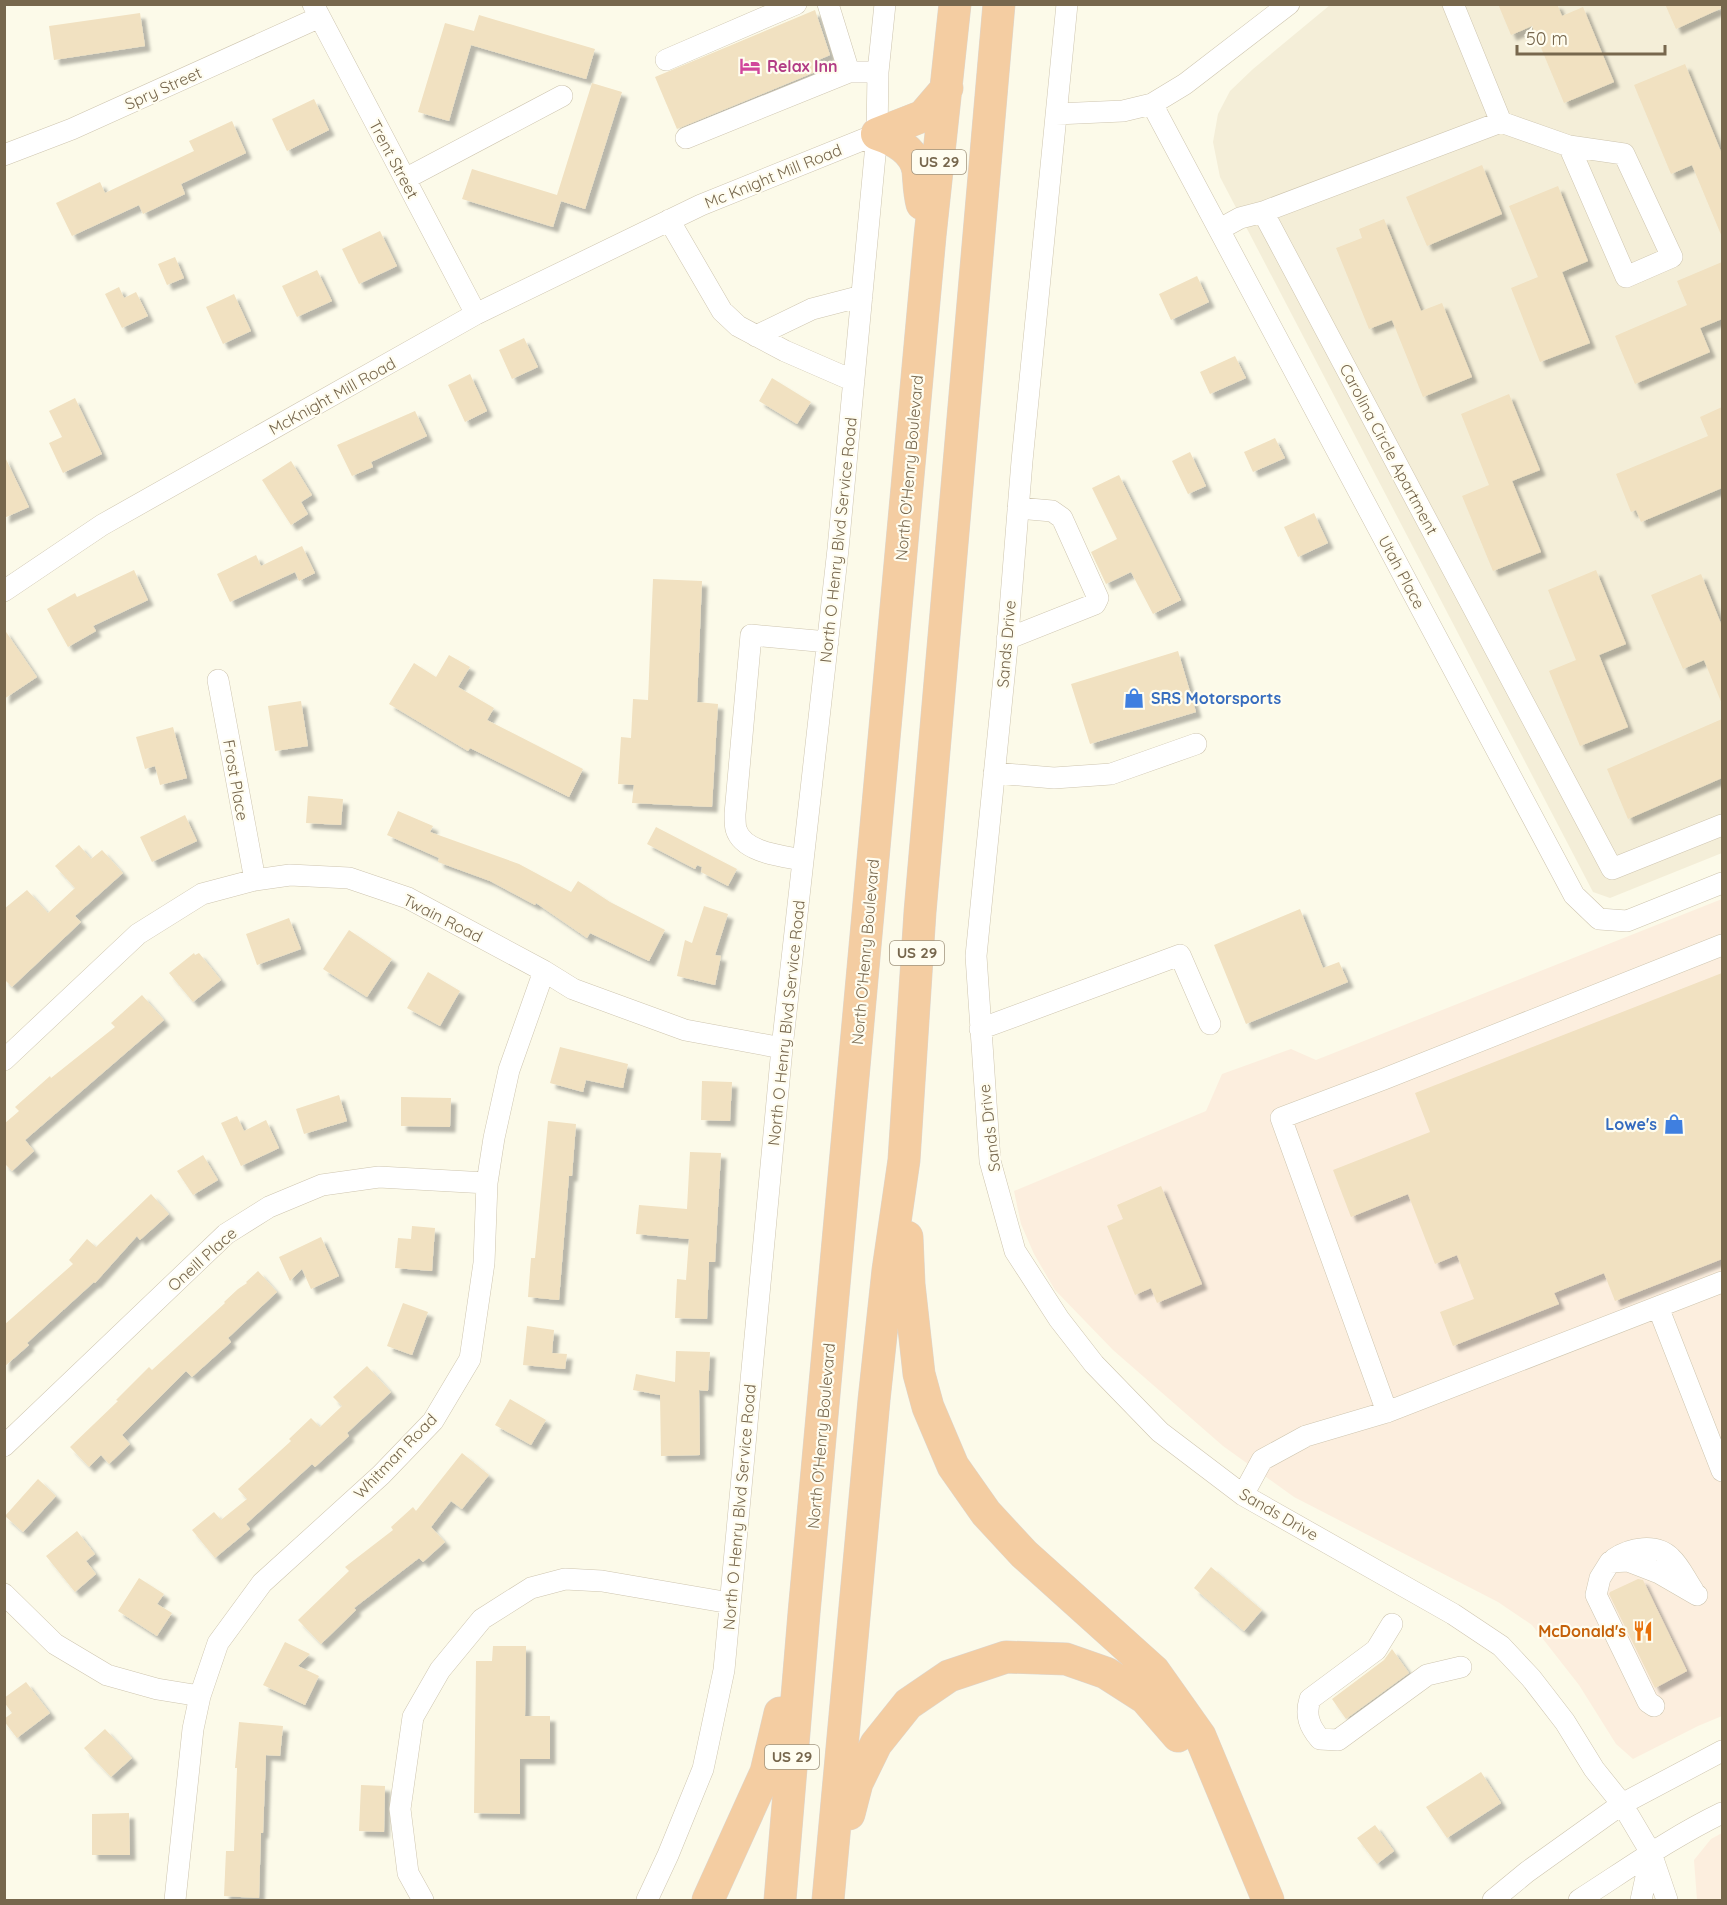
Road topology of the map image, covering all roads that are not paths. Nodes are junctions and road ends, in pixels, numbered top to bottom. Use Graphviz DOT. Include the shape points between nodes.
graph roads {
  1 [pos="796,4"];
  2 [pos="828,4"];
  3 [pos="885,4"];
  4 [pos="955,4"];
  5 [pos="999,4"];
  6 [pos="1067,4"];
  7 [pos="1289,4"];
  8 [pos="1453,4"];
  9 [pos="317,11"];
  10 [pos="666,60"];
  11 [pos="849,72"];
  12 [pos="878,72"];
  13 [pos="947,88"];
  14 [pos="562,96"];
  15 [pos="1152,104"];
  16 [pos="1056,114"];
  17 [pos="1501,122"];
  18 [pos="878,134"];
  19 [pos="686,138"];
  20 [pos="1569,146"];
  21 [pos="4,155"];
  22 [pos="405,179"];
  23 [pos="1263,212"];
  24 [pos="669,220"];
  25 [pos="1220,229"];
  26 [pos="930,236"];
  27 [pos="862,296"];
  28 [pos="476,314"];
  29 [pos="756,336"];
  30 [pos="854,381"];
  31 [pos="1018,508"];
  32 [pos="4,591"];
  33 [pos="1007,639"];
  34 [pos="828,642"];
  35 [pos="218,680"];
  36 [pos="1196,744"];
  37 [pos="994,773"];
  38 [pos="1722,825"];
  39 [pos="803,860"];
  40 [pos="255,880"];
  41 [pos="1722,883"];
  42 [pos="1722,945"];
  43 [pos="544,971"];
  44 [pos="1210,1024"];
  45 [pos="980,1029"];
  46 [pos="783,1048"];
  47 [pos="4,1060"];
  48 [pos="904,1160"];
  49 [pos="487,1183"];
  50 [pos="1722,1282"];
  51 [pos="1658,1307"];
  52 [pos="1388,1412"];
  53 [pos="4,1446"];
  54 [pos="1722,1471"];
  55 [pos="1243,1495"];
  56 [pos="4,1594"];
  57 [pos="1697,1595"];
  58 [pos="730,1603"];
  59 [pos="804,1613"];
  60 [pos="1392,1624"];
  61 [pos="1461,1667"];
  62 [pos="200,1695"];
  63 [pos="1654,1706"];
  64 [pos="1722,1751"];
  65 [pos="1622,1804"];
  66 [pos="1722,1813"];
  67 [pos="1651,1853"];
  68 [pos="1258,1892"];
  69 [pos="176,1900"];
  70 [pos="423,1900"];
  71 [pos="647,1900"];
  72 [pos="708,1900"];
  73 [pos="780,1900"];
  74 [pos="828,1900"];
  75 [pos="835,1900"];
  76 [pos="1282,1900"];
  77 [pos="1493,1900"];
  78 [pos="1579,1900"];
  79 [pos="1641,1900"];
  80 [pos="1667,1900"];
  1 -- 10 [label="street"];
  2 -- 11 [label="street"];
  3 -- 12 [label="street"];
  4 -- 13 [label="highway, North O'Henry Boulevard / US 29"];
  5 -- 48 [label="highway, US 29" via="920,912"];
  6 -- 16 [label="street, Sands Drive"];
  7 -- 15 [label="street" via="1185,84"];
  8 -- 17 [label="street"];
  9 -- 21 [label="street, Spry Street" via="72,129"];
  9 -- 22 [label="street, Trent Street"];
  11 -- 12 [label="street"];
  11 -- 19 [label="street"];
  12 -- 18 [label="street"];
  13 -- 18 [label="highway" via="923,116"];
  13 -- 26 [label="highway, North O'Henry Boulevard / US 29"];
  14 -- 22 [label="street"];
  15 -- 16 [label="street" via="1123,111"];
  15 -- 25 [label="street, Utah Place"];
  16 -- 31 [label="street, Sands Drive"];
  17 -- 20 [label="street"];
  17 -- 23 [label="street"];
  18 -- 24 [label="street, Mc Knight Mill Road"];
  18 -- 26 [label="highway" via="892,139 913,157"];
  18 -- 27 [label="street, North O Henry Blvd Service Road"];
  20 -- 20 [label="street" via="1626,277 1672,257 1624,154"];
  22 -- 28 [label="street, Trent Street"];
  23 -- 25 [label="street"];
  23 -- 38 [label="street, Carolina Circle Apartment" via="1612,869"];
  24 -- 28 [label="street, McKnight Mill Road"];
  24 -- 29 [label="street" via="722,311"];
  25 -- 41 [label="street, Utah Place" via="1574,895 1599,919 1627,921"];
  26 -- 59 [label="highway, North O'Henry Boulevard / US 29"];
  27 -- 29 [label="street" via="813,309"];
  27 -- 30 [label="street, North O Henry Blvd Service Road"];
  28 -- 32 [label="street, McKnight Mill Road" via="102,525"];
  29 -- 30 [label="street"];
  30 -- 34 [label="street, North O Henry Blvd Service Road"];
  31 -- 33 [label="street, Sands Drive"];
  31 -- 33 [label="street" via="1052,511 1062,518 1098,598 1095,604"];
  33 -- 37 [label="street, Sands Drive"];
  34 -- 39 [label="street, North O Henry Blvd Service Road"];
  34 -- 39 [label="street" via="751,635 735,814 737,831 752,848"];
  35 -- 40 [label="street, Frost Place"];
  36 -- 37 [label="street" via="1111,774 1054,778"];
  37 -- 45 [label="street, Sands Drive" via="976,956"];
  39 -- 46 [label="street, North O Henry Blvd Service Road"];
  40 -- 43 [label="street, Twain Road" via="290,875 349,878 408,898"];
  40 -- 47 [label="street, Twain Road" via="202,894 138,934"];
  42 -- 52 [label="street" via="1281,1118"];
  43 -- 46 [label="street, Twain Road" via="573,990 685,1030"];
  43 -- 49 [label="street, Whitman Road" via="509,1070"];
  44 -- 45 [label="street" via="1180,955"];
  45 -- 55 [label="street, Sands Drive" via="990,1161 1015,1251 1094,1364 1160,1432"];
  46 -- 58 [label="street, North O Henry Blvd Service Road"];
  48 -- 68 [label="highway" via="909,1284 919,1374 953,1466 986,1513 1023,1554 1154,1671 1200,1736"];
  48 -- 74 [label="highway, US 29" via="876,1377"];
  49 -- 53 [label="street, Oneill Place" via="379,1177 322,1185 269,1207 226,1234"];
  49 -- 62 [label="street, Whitman Road" via="484,1263 470,1359 433,1421 381,1475 262,1582 218,1643"];
  50 -- 51 [label="street"];
  51 -- 52 [label="street"];
  51 -- 54 [label="street"];
  52 -- 55 [label="street" via="1306,1436 1262,1460"];
  55 -- 65 [label="street, Sands Drive" via="1453,1614 1501,1646 1547,1698"];
  56 -- 62 [label="street" via="55,1644 107,1675 157,1689"];
  57 -- 63 [label="street" via="1628,1561 1610,1562 1599,1578 1596,1595 1648,1702"];
  58 -- 70 [label="street" via="602,1581 565,1579 531,1588 482,1619 440,1670 413,1716 400,1809 408,1873"];
  58 -- 71 [label="street, North O Henry Blvd Service Road" via="724,1670 704,1769"];
  59 -- 72 [label="highway" via="766,1772"];
  59 -- 73 [label="highway, North O'Henry Boulevard / US 29"];
  60 -- 61 [label="street" via="1376,1650 1310,1699 1306,1710 1320,1738 1338,1740 1427,1675"];
  62 -- 69 [label="street, Whitman Road"];
  64 -- 65 [label="street"];
  65 -- 67 [label="street, Sands Drive"];
  65 -- 77 [label="street"];
  66 -- 67 [label="street"];
  67 -- 78 [label="street"];
  67 -- 79 [label="street"];
  67 -- 80 [label="street, Sands Drive"];
  68 -- 75 [label="highway" via="1180,1738 1145,1698 1106,1673 1066,1659 1006,1657 949,1676 908,1704 876,1744 854,1793"];
  68 -- 76 [label="highway"];
}
